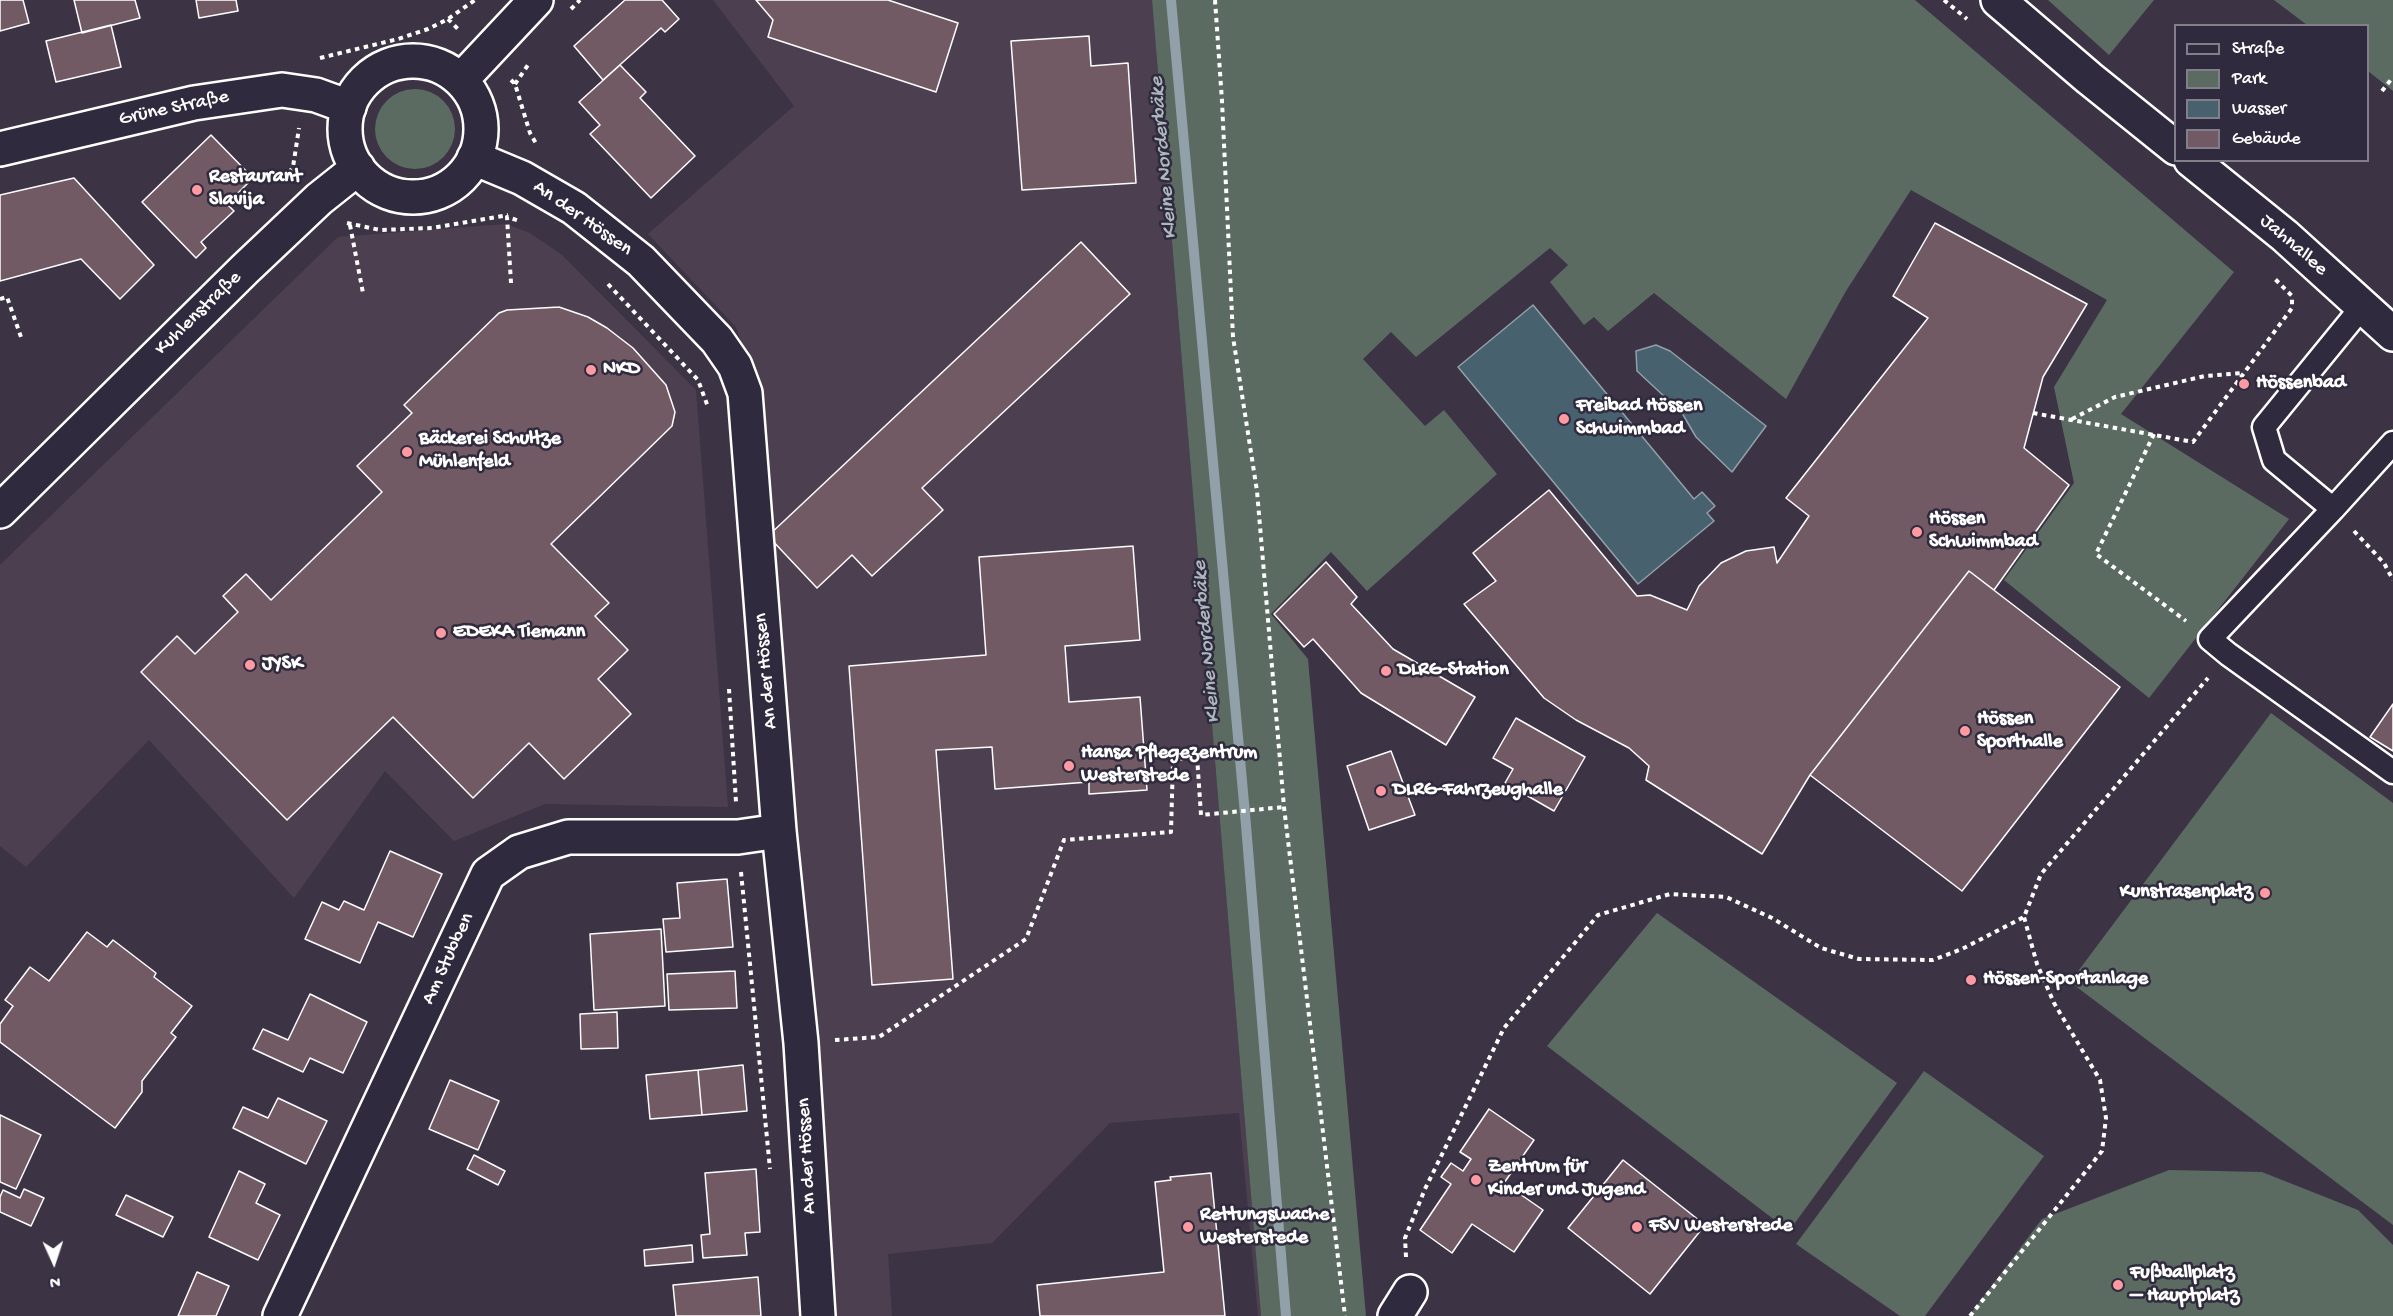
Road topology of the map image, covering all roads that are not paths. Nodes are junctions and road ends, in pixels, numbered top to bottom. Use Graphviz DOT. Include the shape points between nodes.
graph roads {
  1 [pos="536,0"];
  2 [pos="1998,0"];
  3 [pos="461,80"];
  4 [pos="349,107"];
  5 [pos="2174,147"];
  6 [pos="0,149"];
  7 [pos="474,158"];
  8 [pos="2193,162"];
  9 [pos="358,168"];
  10 [pos="2362,307"];
  11 [pos="2393,334"];
  12 [pos="2393,443"];
  13 [pos="2333,509"];
  14 [pos="0,511"];
  15 [pos="2393,771"];
  16 [pos="779,831"];
  17 [pos="280,1316"];
  18 [pos="818,1316"];
  1 -- 3 [label="street"];
  2 -- 5 [label="street"];
  3 -- 4 [label="street" via="427,62 388,65 357,89"];
  3 -- 7 [label="street" via="478,109 480,134"];
  4 -- 6 [label="street, Grüne Straße" via="316,95 282,90 194,103"];
  4 -- 9 [label="street" via="346,138"];
  7 -- 9 [label="street" via="452,184 419,196 401,196 385,190"];
  7 -- 16 [label="street, An der Hössen" via="522,178 574,208 641,261 717,340 735,366 745,393"];
  8 -- 10 [label="street, Jahnallee"];
  9 -- 14 [label="street, Kuhlenstraße" via="245,269"];
  10 -- 11 [label="street, Jahnallee"];
  10 -- 13 [label="lane" via="2264,427 2274,460"];
  12 -- 13 [label="lane"];
  13 -- 15 [label="lane" via="2210,639"];
  16 -- 17 [label="street, Am Stubben" via="738,837 568,837 519,852 488,874"];
  16 -- 18 [label="street, An der Hössen" via="801,1042"];
}
